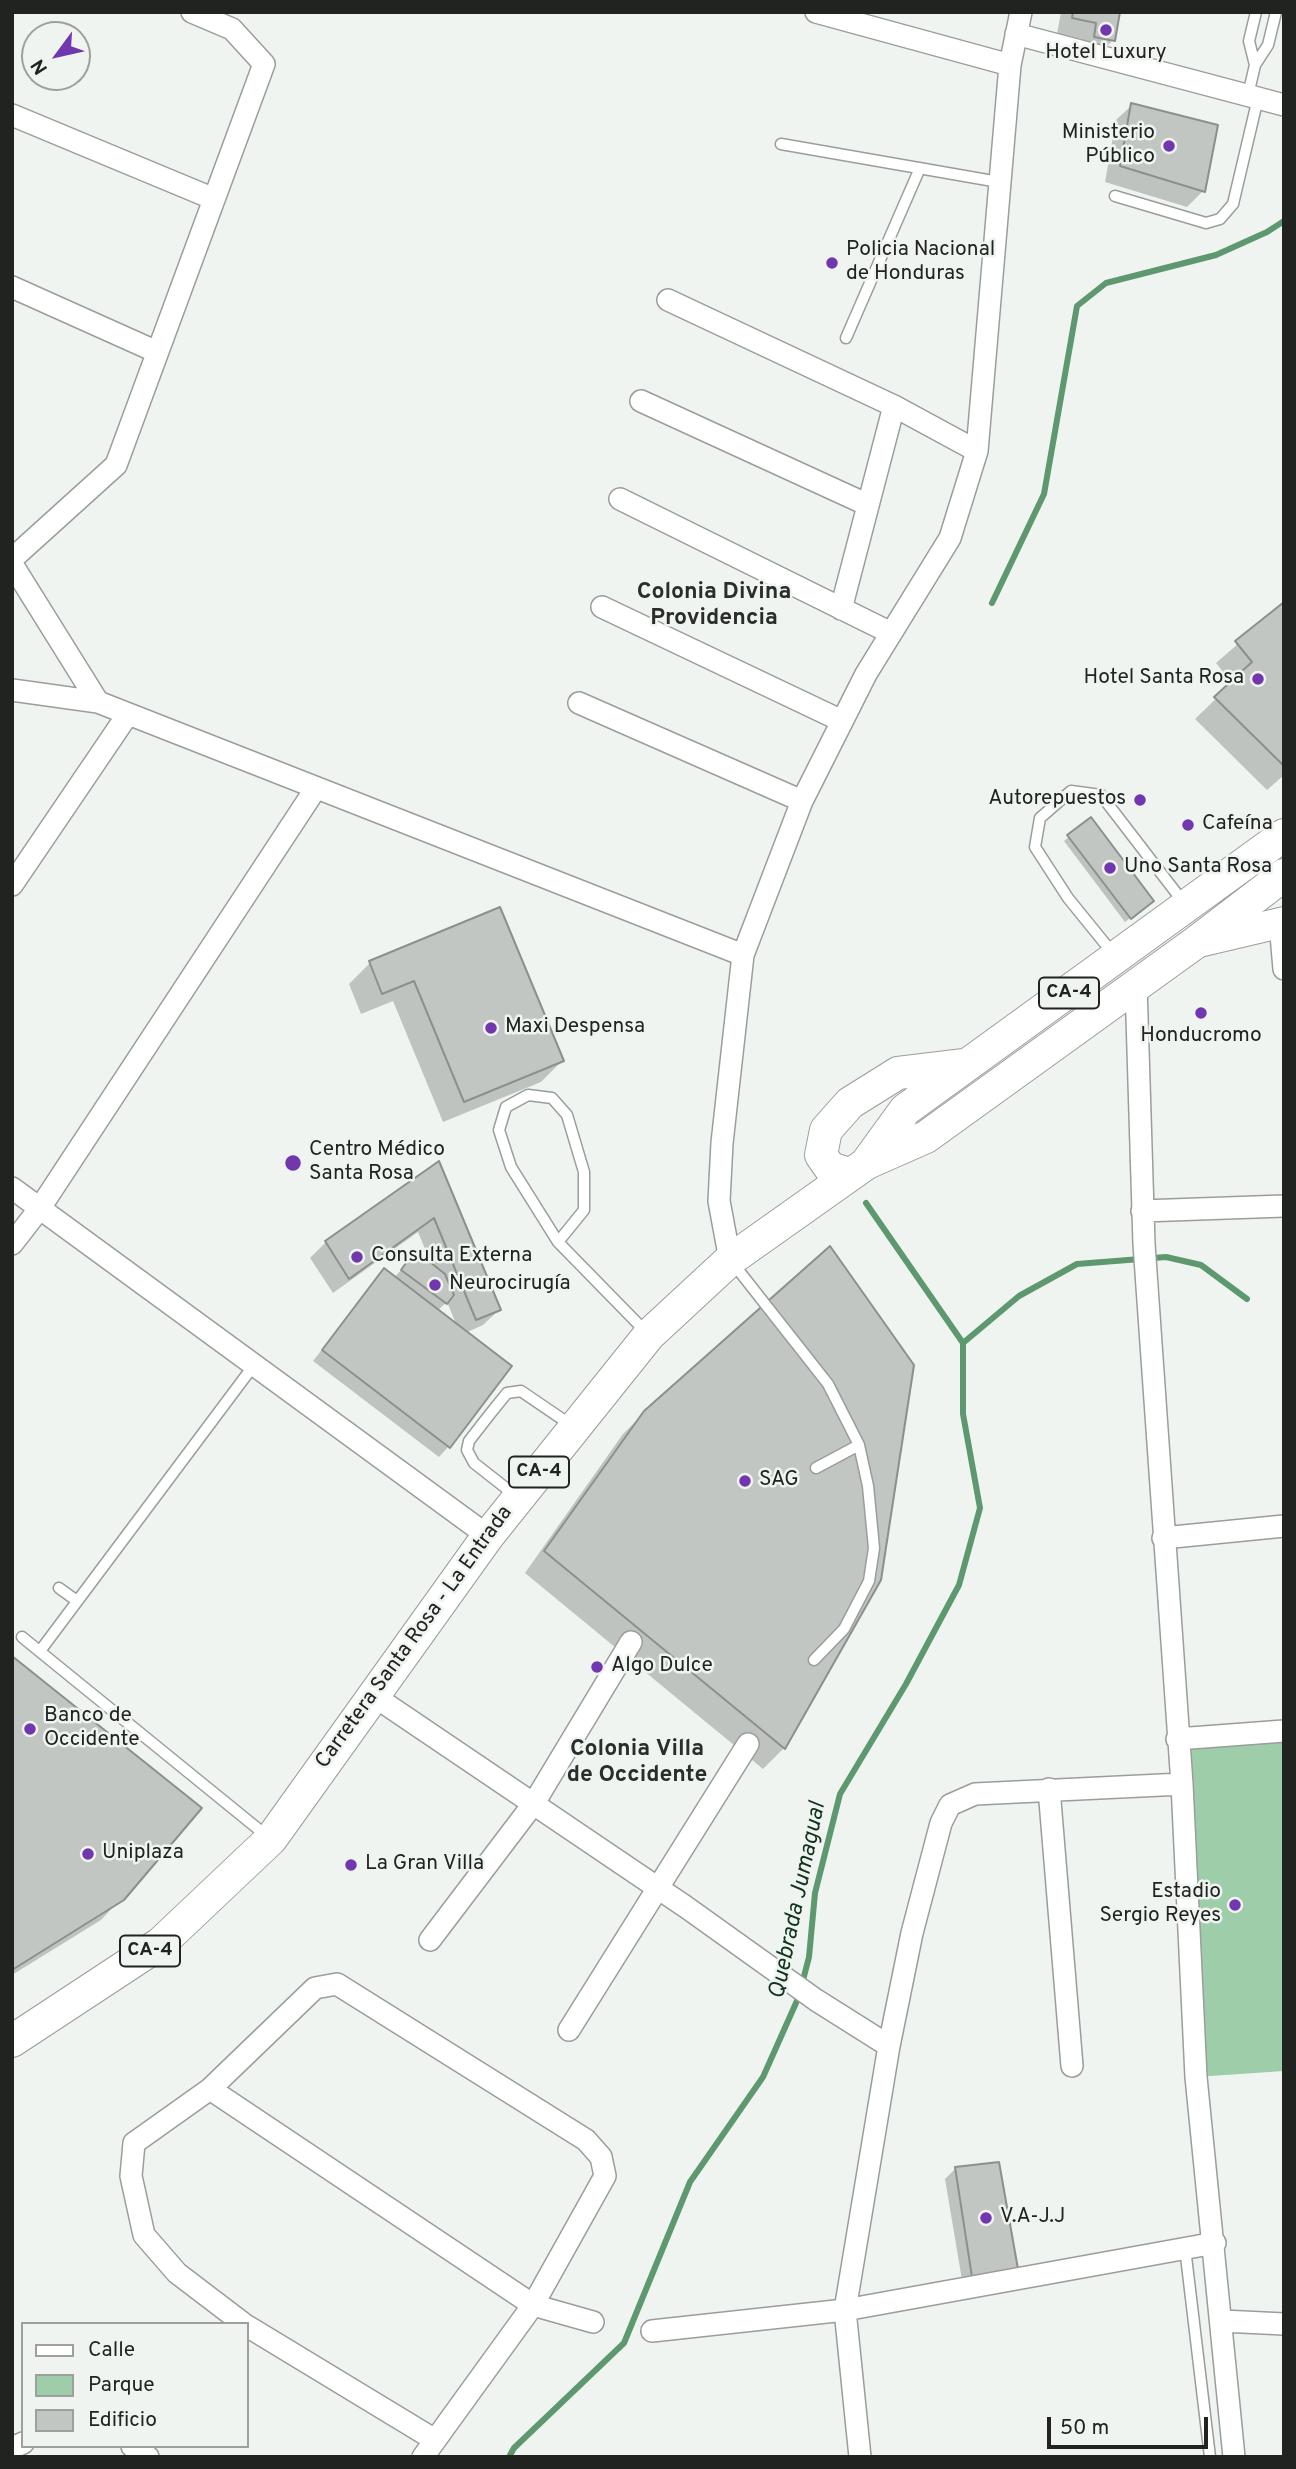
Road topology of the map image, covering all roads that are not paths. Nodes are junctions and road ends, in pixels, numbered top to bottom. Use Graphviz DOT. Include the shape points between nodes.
graph roads {
  1 [pos="192,12"];
  2 [pos="816,12"];
  3 [pos="1021,12"];
  4 [pos="1256,12"];
  5 [pos="1276,12"];
  6 [pos="1016,34"];
  7 [pos="1010,65"];
  8 [pos="1255,65"];
  9 [pos="1253,97"];
  10 [pos="1284,104"];
  11 [pos="12,115"];
  12 [pos="781,144"];
  13 [pos="920,168"];
  14 [pos="999,182"];
  15 [pos="1115,196"];
  16 [pos="214,199"];
  17 [pos="12,287"];
  18 [pos="668,300"];
  19 [pos="846,338"];
  20 [pos="158,352"];
  21 [pos="641,401"];
  22 [pos="894,407"];
  23 [pos="977,452"];
  24 [pos="620,499"];
  25 [pos="868,505"];
  26 [pos="12,561"];
  27 [pos="602,607"];
  28 [pos="841,609"];
  29 [pos="891,634"];
  30 [pos="12,690"];
  31 [pos="98,702"];
  32 [pos="579,704"];
  33 [pos="128,714"];
  34 [pos="842,721"];
  35 [pos="316,788"];
  36 [pos="802,801"];
  37 [pos="1284,835"];
  38 [pos="1284,875"];
  39 [pos="12,885"];
  40 [pos="1187,907"];
  41 [pos="1282,922"];
  42 [pos="1195,943"];
  43 [pos="743,955"];
  44 [pos="1117,958"];
  45 [pos="1284,969"];
  46 [pos="1136,985"];
  47 [pos="969,1064"];
  48 [pos="858,1168"];
  49 [pos="12,1188"];
  50 [pos="1284,1206"];
  51 [pos="40,1208"];
  52 [pos="1142,1211"];
  53 [pos="558,1242"];
  54 [pos="12,1244"];
  55 [pos="730,1260"];
  56 [pos="649,1335"];
  57 [pos="254,1365"];
  58 [pos="575,1428"];
  59 [pos="859,1445"];
  60 [pos="816,1468"];
  61 [pos="519,1498"];
  62 [pos="1284,1526"];
  63 [pos="488,1536"];
  64 [pos="1163,1538"];
  65 [pos="59,1587"];
  66 [pos="77,1601"];
  67 [pos="22,1637"];
  68 [pos="631,1642"];
  69 [pos="40,1651"];
  70 [pos="814,1660"];
  71 [pos="371,1694"];
  72 [pos="1284,1731"];
  73 [pos="1177,1739"];
  74 [pos="748,1744"];
  75 [pos="1182,1784"];
  76 [pos="1049,1789"];
  77 [pos="534,1804"];
  78 [pos="271,1839"];
  79 [pos="659,1889"];
  80 [pos="430,1940"];
  81 [pos="569,2029"];
  82 [pos="12,2042"];
  83 [pos="889,2046"];
  84 [pos="1072,2066"];
  85 [pos="209,2089"];
  86 [pos="1215,2243"];
  87 [pos="1185,2248"];
  88 [pos="533,2305"];
  89 [pos="845,2311"];
  90 [pos="1223,2321"];
  91 [pos="241,2322"];
  92 [pos="593,2322"];
  93 [pos="1284,2324"];
  94 [pos="248,2327"];
  95 [pos="652,2331"];
  96 [pos="429,2448"];
  97 [pos="860,2457"];
  98 [pos="1210,2457"];
  99 [pos="1234,2457"];
  1 -- 16 [label="street" via="232,29 264,64"];
  2 -- 7 [label="street"];
  3 -- 6 [label="street"];
  4 -- 8 [label="lane" via="1249,41"];
  5 -- 8 [label="lane" via="1268,46"];
  6 -- 7 [label="street"];
  6 -- 9 [label="street"];
  7 -- 14 [label="street"];
  8 -- 9 [label="lane"];
  9 -- 10 [label="street"];
  9 -- 15 [label="lane" via="1233,204 1220,219 1206,223"];
  11 -- 16 [label="street"];
  12 -- 13 [label="lane"];
  13 -- 14 [label="lane"];
  13 -- 19 [label="lane"];
  14 -- 23 [label="street"];
  16 -- 20 [label="street"];
  17 -- 20 [label="street"];
  18 -- 22 [label="street"];
  20 -- 26 [label="street" via="116,465"];
  21 -- 25 [label="street"];
  22 -- 23 [label="street"];
  22 -- 25 [label="street"];
  23 -- 29 [label="street" via="950,538"];
  24 -- 28 [label="street"];
  25 -- 28 [label="street"];
  26 -- 31 [label="street"];
  27 -- 34 [label="street"];
  28 -- 29 [label="street"];
  29 -- 34 [label="street"];
  30 -- 31 [label="street"];
  31 -- 33 [label="street"];
  32 -- 36 [label="street"];
  33 -- 35 [label="street"];
  33 -- 39 [label="street"];
  34 -- 36 [label="street"];
  35 -- 43 [label="street"];
  35 -- 51 [label="street"];
  36 -- 43 [label="street"];
  37 -- 40 [label="main road, CA-4"];
  38 -- 42 [label="main road, CA-4"];
  40 -- 44 [label="main road, CA-4"];
  40 -- 44 [label="lane" via="1101,795 1071,792 1040,818 1035,848"];
  41 -- 42 [label="street"];
  41 -- 45 [label="street"];
  42 -- 46 [label="main road, CA-4"];
  43 -- 55 [label="street" via="719,1201"];
  44 -- 47 [label="main road, CA-4"];
  46 -- 48 [label="main road, CA-4" via="926,1137"];
  46 -- 52 [label="street"];
  47 -- 48 [label="main road, CA-4" via="905,1110"];
  47 -- 48 [label="main road" via="898,1073 850,1103 826,1130 821,1155 830,1168"];
  48 -- 55 [label="main road, Carretera Santa Rosa - La Entrada / CA-4"];
  49 -- 51 [label="street"];
  50 -- 52 [label="street"];
  51 -- 54 [label="street"];
  51 -- 57 [label="street"];
  52 -- 64 [label="street"];
  53 -- 53 [label="lane" via="511,1167 499,1130 506,1107 528,1095 552,1098 567,1115 584,1172 584,1210"];
  53 -- 56 [label="lane"];
  55 -- 56 [label="main road, Carretera Santa Rosa - La Entrada / CA-4"];
  55 -- 59 [label="lane" via="828,1384"];
  56 -- 58 [label="main road, Carretera Santa Rosa - La Entrada / CA-4"];
  57 -- 63 [label="street"];
  57 -- 66 [label="lane"];
  58 -- 61 [label="main road, Carretera Santa Rosa - La Entrada / CA-4"];
  58 -- 61 [label="lane" via="521,1391 507,1393 498,1403 467,1450 474,1463"];
  59 -- 60 [label="lane"];
  59 -- 70 [label="lane" via="874,1548 869,1581 844,1629"];
  61 -- 63 [label="main road, Carretera Santa Rosa - La Entrada / CA-4"];
  62 -- 64 [label="street"];
  63 -- 71 [label="main road, Carretera Santa Rosa - La Entrada / CA-4"];
  64 -- 73 [label="street"];
  65 -- 66 [label="lane"];
  66 -- 69 [label="lane"];
  67 -- 69 [label="lane"];
  68 -- 77 [label="street"];
  69 -- 78 [label="lane"];
  71 -- 77 [label="street"];
  71 -- 78 [label="main road, Carretera Santa Rosa - La Entrada / CA-4"];
  72 -- 73 [label="street"];
  73 -- 75 [label="street"];
  74 -- 79 [label="street"];
  75 -- 76 [label="street"];
  75 -- 86 [label="street" via="1196,2077"];
  76 -- 83 [label="street" via="975,1794 950,1805 912,1933"];
  76 -- 84 [label="street"];
  77 -- 79 [label="street"];
  77 -- 80 [label="street"];
  78 -- 82 [label="main road, Carretera Santa Rosa - La Entrada / CA-4" via="162,1943"];
  79 -- 81 [label="street"];
  79 -- 83 [label="street"];
  83 -- 89 [label="street"];
  85 -- 88 [label="street"];
  85 -- 88 [label="street" via="315,1988 337,1984 586,2140 601,2157 605,2176"];
  85 -- 91 [label="street" via="134,2143 131,2176 144,2235 177,2273"];
  86 -- 87 [label="street"];
  86 -- 90 [label="street"];
  87 -- 89 [label="street"];
  87 -- 98 [label="lane"];
  88 -- 92 [label="street"];
  88 -- 96 [label="street"];
  89 -- 95 [label="street"];
  89 -- 97 [label="street"];
  90 -- 93 [label="street"];
  90 -- 99 [label="street"];
  94 -- 96 [label="street"];
}
